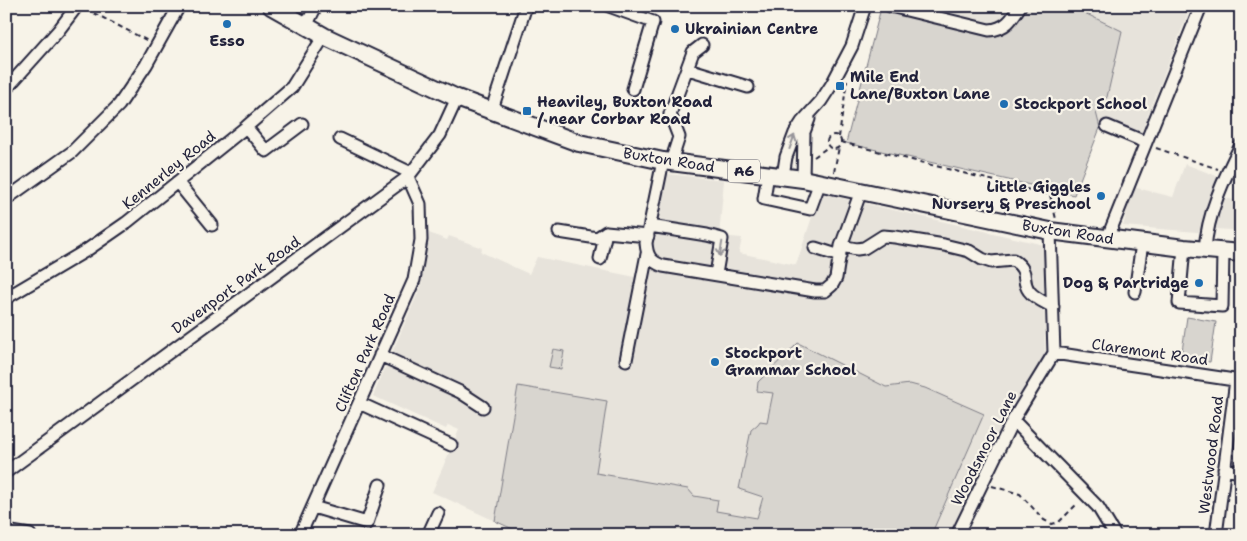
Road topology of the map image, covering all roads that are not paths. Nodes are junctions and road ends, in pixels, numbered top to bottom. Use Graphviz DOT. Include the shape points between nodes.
graph roads {
  1 [pos="79,6"];
  2 [pos="179,6"];
  3 [pos="271,6"];
  4 [pos="316,6"];
  5 [pos="526,6"];
  6 [pos="609,6"];
  7 [pos="890,6"];
  8 [pos="1020,6"];
  9 [pos="1201,6"];
  10 [pos="862,8"];
  11 [pos="306,26"];
  12 [pos="324,36"];
  13 [pos="702,45"];
  14 [pos="688,68"];
  15 [pos="748,87"];
  16 [pos="6,89"];
  17 [pos="632,89"];
  18 [pos="457,98"];
  19 [pos="491,112"];
  20 [pos="812,113"];
  21 [pos="302,124"];
  22 [pos="246,126"];
  23 [pos="1107,126"];
  24 [pos="340,139"];
  25 [pos="1145,144"];
  26 [pos="1241,145"];
  27 [pos="667,162"];
  28 [pos="410,175"];
  29 [pos="775,175"];
  30 [pos="803,178"];
  31 [pos="178,183"];
  32 [pos="826,184"];
  33 [pos="861,191"];
  34 [pos="6,199"];
  35 [pos="212,225"];
  36 [pos="649,231"];
  37 [pos="559,232"];
  38 [pos="606,232"];
  39 [pos="1055,232"];
  40 [pos="1107,239"];
  41 [pos="1142,243"];
  42 [pos="815,248"];
  43 [pos="1184,248"];
  44 [pos="1205,250"];
  45 [pos="841,251"];
  46 [pos="1223,252"];
  47 [pos="1241,253"];
  48 [pos="647,254"];
  49 [pos="600,259"];
  50 [pos="716,274"];
  51 [pos="1136,292"];
  52 [pos="6,298"];
  53 [pos="1053,307"];
  54 [pos="1054,354"];
  55 [pos="380,355"];
  56 [pos="626,360"];
  57 [pos="1238,380"];
  58 [pos="358,404"];
  59 [pos="483,407"];
  60 [pos="1013,420"];
  61 [pos="451,445"];
  62 [pos="1224,469"];
  63 [pos="6,472"];
  64 [pos="1241,472"];
  65 [pos="380,484"];
  66 [pos="313,507"];
  67 [pos="438,513"];
  68 [pos="366,529"];
  69 [pos="6,531"];
  70 [pos="961,534"];
  71 [pos="30,535"];
  72 [pos="300,535"];
  73 [pos="428,535"];
  74 [pos="1115,535"];
  75 [pos="1216,535"];
  1 -- 16 [label="street"];
  2 -- 34 [label="street" via="119,105 72,152"];
  3 -- 11 [label="highway, Buxton Road / A6"];
  4 -- 11 [label="street"];
  5 -- 19 [label="street"];
  6 -- 17 [label="street" via="653,22"];
  7 -- 8 [label="street" via="990,30 1009,23"];
  9 -- 25 [label="street"];
  10 -- 20 [label="street" via="852,46 829,90"];
  11 -- 12 [label="highway, Buxton Road / A6"];
  12 -- 18 [label="highway, Buxton Road / A6"];
  12 -- 22 [label="street, Kennerley Road" via="292,86"];
  13 -- 14 [label="street" via="693,52"];
  14 -- 15 [label="street"];
  14 -- 27 [label="street" via="670,114 679,138"];
  18 -- 19 [label="highway, Buxton Road / A6"];
  18 -- 28 [label="street, Davenport Park Road" via="440,135"];
  19 -- 27 [label="highway, Buxton Road / A6" via="579,144"];
  29 -- 20 [label="street, one-way" via="786,157 794,133"];
  20 -- 30 [label="street" via="804,132"];
  21 -- 22 [label="street" via="266,151"];
  22 -- 31 [label="street, Kennerley Road"];
  23 -- 25 [label="street"];
  24 -- 28 [label="street"];
  25 -- 40 [label="street"];
  26 -- 44 [label="street" via="1227,172 1206,234"];
  27 -- 29 [label="highway, Buxton Road / A6"];
  27 -- 36 [label="street"];
  28 -- 55 [label="street, Clifton Park Road" via="420,204 421,240 414,280"];
  28 -- 63 [label="street, Davenport Park Road"];
  29 -- 30 [label="highway, Buxton Road / A6"];
  29 -- 32 [label="street" via="764,199 810,209"];
  30 -- 32 [label="highway, Buxton Road / A6"];
  31 -- 35 [label="street"];
  31 -- 52 [label="street, Kennerley Road" via="95,245"];
  32 -- 33 [label="highway, Buxton Road / A6"];
  33 -- 39 [label="highway, Buxton Road / A6"];
  33 -- 45 [label="street"];
  36 -- 38 [label="street"];
  36 -- 48 [label="street"];
  36 -- 50 [label="street, one-way" via="720,238 723,241"];
  37 -- 38 [label="street" via="596,238"];
  38 -- 49 [label="street"];
  39 -- 40 [label="highway, Buxton Road / A6"];
  39 -- 53 [label="street"];
  40 -- 41 [label="highway, Buxton Road / A6"];
  41 -- 43 [label="highway, Buxton Road / A6"];
  41 -- 51 [label="street"];
  42 -- 45 [label="street"];
  43 -- 44 [label="highway, Buxton Road / A6"];
  43 -- 46 [label="street" via="1179,303 1222,306"];
  44 -- 46 [label="highway, Buxton Road / A6"];
  45 -- 50 [label="street" via="836,278 825,291"];
  45 -- 53 [label="street" via="864,248 883,236 969,251 991,262 1013,260 1024,270 1030,293"];
  46 -- 47 [label="highway, Buxton Road / A6"];
  48 -- 50 [label="street" via="652,262 663,266"];
  48 -- 56 [label="street"];
  53 -- 54 [label="street"];
  54 -- 57 [label="street, Claremont Road"];
  54 -- 60 [label="street, Woodsmoor Lane"];
  55 -- 58 [label="street, Clifton Park Road"];
  55 -- 59 [label="street" via="460,392"];
  57 -- 62 [label="street, Westwood Road"];
  58 -- 61 [label="street"];
  58 -- 66 [label="street, Clifton Park Road"];
  60 -- 70 [label="street, Woodsmoor Lane"];
  60 -- 74 [label="street" via="1098,507"];
  62 -- 64 [label="street"];
  62 -- 75 [label="street, Westwood Road"];
  65 -- 68 [label="street"];
  66 -- 68 [label="street"];
  66 -- 72 [label="street, Clifton Park Road"];
  67 -- 73 [label="street"];
  69 -- 71 [label="street"];
}
